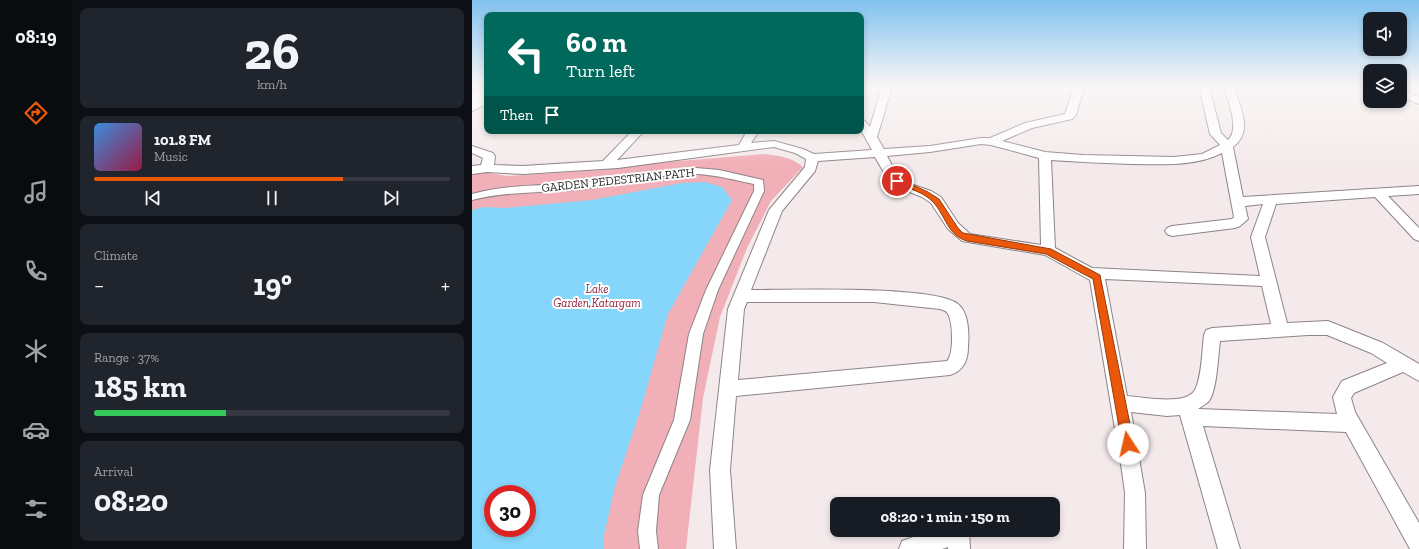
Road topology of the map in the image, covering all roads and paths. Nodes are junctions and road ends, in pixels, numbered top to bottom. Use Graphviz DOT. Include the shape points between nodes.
graph roads {
  1 [pos="879,113"];
  2 [pos="1072,113"];
  3 [pos="1211,113"];
  4 [pos="1236,113"];
  5 [pos="864,127"];
  6 [pos="635,134"];
  7 [pos="751,134"];
  8 [pos="872,137"];
  9 [pos="991,142"];
  10 [pos="1227,146"];
  11 [pos="743,148"];
  12 [pos="472,149"];
  13 [pos="880,154"];
  14 [pos="1045,156"];
  15 [pos="812,158"];
  16 [pos="606,165"];
  17 [pos="487,168"];
  18 [pos="472,170"];
  19 [pos="1419,190"];
  20 [pos="1378,193"];
  21 [pos="472,197"];
  22 [pos="1270,200"];
  23 [pos="1238,202"];
  24 [pos="1172,231"];
  25 [pos="1419,236"];
  26 [pos="1048,251"];
  27 [pos="1090,273"];
  28 [pos="1259,280"];
  29 [pos="742,296"];
  30 [pos="1281,330"];
  31 [pos="1411,368"];
  32 [pos="728,389"];
  33 [pos="1120,403"];
  34 [pos="1189,412"];
  35 [pos="1351,423"];
  36 [pos="1419,544"];
  37 [pos="649,549"];
  38 [pos="725,549"];
  39 [pos="910,549"];
  40 [pos="959,549"];
  41 [pos="1135,549"];
  42 [pos="1229,549"];
  1 -- 8 [label="street"];
  2 -- 9 [label="street" via="1068,117 1028,125"];
  3 -- 10 [label="street" via="1216,134"];
  4 -- 10 [label="street" via="1240,127 1238,135 1234,142"];
  5 -- 8 [label="street"];
  6 -- 16 [label="street"];
  7 -- 11 [label="street"];
  8 -- 13 [label="street"];
  9 -- 13 [label="street" via="981,141"];
  9 -- 14 [label="street"];
  10 -- 14 [label="street" via="1205,157 1174,161"];
  10 -- 23 [label="street"];
  11 -- 15 [label="street" via="774,144 799,151"];
  11 -- 16 [label="street"];
  12 -- 17 [label="street" via="489,156"];
  13 -- 15 [label="street"];
  13 -- 26 [label="street" via="897,181 926,193 936,201 960,235"];
  14 -- 26 [label="street"];
  15 -- 29 [label="street" via="811,168 776,210"];
  16 -- 17 [label="street" via="523,170"];
  17 -- 18 [label="street"];
  19 -- 20 [label="street"];
  20 -- 22 [label="street"];
  20 -- 25 [label="street"];
  21 -- 37 [label="street, GARDEN PEDESTRIAN PATH" via="490,192 582,186 696,171 720,173 759,182 759,191 712,290 696,334 682,420 651,495 647,531"];
  22 -- 23 [label="street"];
  22 -- 30 [label="street" via="1258,237"];
  23 -- 24 [label="street" via="1241,219 1239,222"];
  26 -- 27 [label="street"];
  27 -- 28 [label="street"];
  27 -- 33 [label="street" via="1097,277"];
  29 -- 32 [label="street" via="736,309"];
  29 -- 32 [label="street" via="896,298 938,302 956,312 960,352 958,360 950,368"];
  30 -- 31 [label="street" via="1328,328 1377,348"];
  30 -- 34 [label="street" via="1212,335 1207,379 1202,396"];
  31 -- 35 [label="street" via="1348,387 1342,397"];
  32 -- 38 [label="street" via="720,470"];
  33 -- 34 [label="street"];
  33 -- 41 [label="street" via="1135,493"];
  34 -- 35 [label="street"];
  34 -- 42 [label="street"];
  35 -- 36 [label="street"];
  39 -- 40 [label="street" via="959,532"];
}
